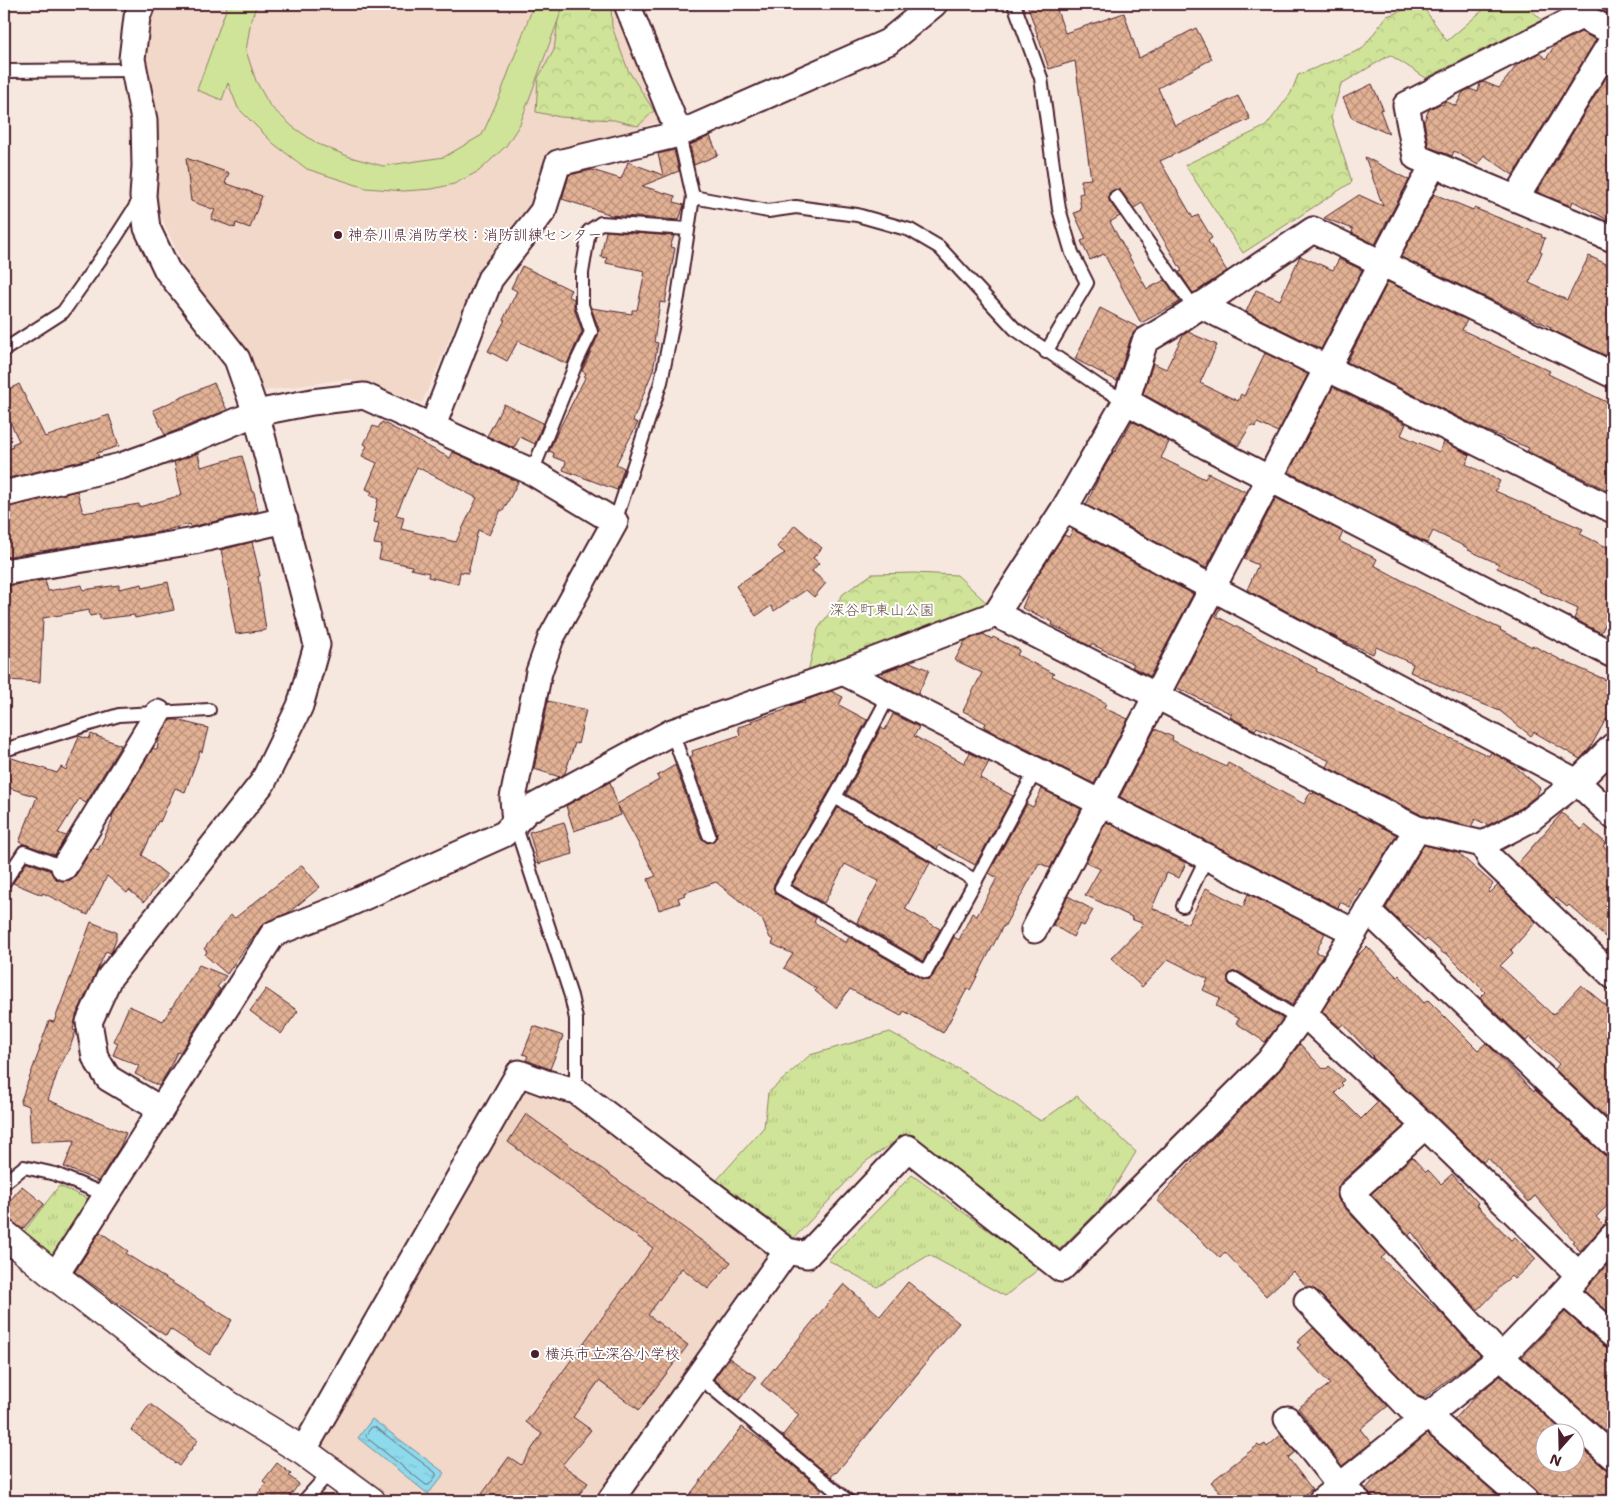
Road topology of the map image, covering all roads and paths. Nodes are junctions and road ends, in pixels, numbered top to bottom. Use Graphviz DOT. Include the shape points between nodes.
graph roads {
  1 [pos="142,4"];
  2 [pos="627,4"];
  3 [pos="934,4"];
  4 [pos="1014,4"];
  5 [pos="1613,32"];
  6 [pos="1613,39"];
  7 [pos="4,70"];
  8 [pos="134,70"];
  9 [pos="679,134"];
  10 [pos="1432,165"];
  11 [pos="143,196"];
  12 [pos="694,197"];
  13 [pos="1116,197"];
  14 [pos="1516,198"];
  15 [pos="688,229"];
  16 [pos="1613,239"];
  17 [pos="1382,263"];
  18 [pos="1198,307"];
  19 [pos="4,350"];
  20 [pos="1046,352"];
  21 [pos="1327,368"];
  22 [pos="1613,375"];
  23 [pos="1126,401"];
  24 [pos="256,413"];
  25 [pos="432,428"];
  26 [pos="532,472"];
  27 [pos="1270,478"];
  28 [pos="4,494"];
  29 [pos="1064,509"];
  30 [pos="1613,510"];
  31 [pos="285,520"];
  32 [pos="615,522"];
  33 [pos="4,572"];
  34 [pos="1213,588"];
  35 [pos="996,614"];
  36 [pos="1613,656"];
  37 [pos="844,672"];
  38 [pos="890,696"];
  39 [pos="1156,696"];
  40 [pos="209,710"];
  41 [pos="158,713"];
  42 [pos="672,732"];
  43 [pos="1613,746"];
  44 [pos="4,750"];
  45 [pos="1036,770"];
  46 [pos="1577,782"];
  47 [pos="835,797"];
  48 [pos="1100,803"];
  49 [pos="1613,816"];
  50 [pos="515,824"];
  51 [pos="1417,829"];
  52 [pos="709,835"];
  53 [pos="1483,844"];
  54 [pos="1207,857"];
  55 [pos="64,867"];
  56 [pos="976,881"];
  57 [pos="4,882"];
  58 [pos="1183,906"];
  59 [pos="1367,910"];
  60 [pos="1034,930"];
  61 [pos="1354,932"];
  62 [pos="1613,976"];
  63 [pos="1235,979"];
  64 [pos="1302,1017"];
  65 [pos="576,1091"];
  66 [pos="160,1109"];
  67 [pos="1425,1126"];
  68 [pos="1613,1144"];
  69 [pos="4,1182"];
  70 [pos="106,1195"];
  71 [pos="4,1234"];
  72 [pos="1613,1236"];
  73 [pos="787,1251"];
  74 [pos="55,1276"];
  75 [pos="1572,1283"];
  76 [pos="1307,1301"];
  77 [pos="1613,1335"];
  78 [pos="1501,1357"];
  79 [pos="699,1377"];
  80 [pos="1428,1416"];
  81 [pos="1287,1419"];
  82 [pos="303,1450"];
  83 [pos="1613,1457"];
  84 [pos="330,1472"];
  85 [pos="1349,1494"];
  86 [pos="304,1501"];
  87 [pos="371,1501"];
  88 [pos="610,1501"];
  89 [pos="848,1501"];
  90 [pos="1320,1501"];
  91 [pos="1526,1501"];
  1 -- 8 [label="street" via="137,17 132,59"];
  2 -- 9 [label="street"];
  3 -- 9 [label="street" via="888,42"];
  4 -- 20 [label="lane" via="1041,78 1059,209 1072,253 1087,282"];
  5 -- 10 [label="street" via="1581,16 1406,105 1416,157"];
  6 -- 14 [label="street"];
  7 -- 8 [label="lane"];
  8 -- 11 [label="street" via="144,120"];
  9 -- 12 [label="lane"];
  9 -- 25 [label="street" via="558,163 543,211 490,279"];
  10 -- 14 [label="street"];
  10 -- 17 [label="street"];
  11 -- 19 [label="lane" via="62,312"];
  11 -- 24 [label="street" via="147,228 167,270 237,359"];
  12 -- 15 [label="lane"];
  12 -- 20 [label="lane" via="768,211 796,206 857,215 910,230 939,246 1015,329"];
  13 -- 18 [label="lane"];
  14 -- 16 [label="street"];
  15 -- 26 [label="lane" via="601,223 589,231 582,273 582,305 591,332"];
  15 -- 32 [label="lane" via="661,382"];
  17 -- 18 [label="street" via="1313,230"];
  17 -- 21 [label="street"];
  17 -- 22 [label="street"];
  18 -- 21 [label="street"];
  18 -- 23 [label="street" via="1145,341"];
  20 -- 23 [label="lane"];
  21 -- 27 [label="street"];
  21 -- 30 [label="street"];
  23 -- 27 [label="street"];
  23 -- 29 [label="street"];
  24 -- 25 [label="street" via="364,396"];
  24 -- 28 [label="street" via="121,466"];
  24 -- 31 [label="street"];
  25 -- 26 [label="street"];
  26 -- 32 [label="street"];
  27 -- 34 [label="street"];
  27 -- 36 [label="street"];
  29 -- 34 [label="street"];
  29 -- 35 [label="street"];
  31 -- 33 [label="street" via="194,541"];
  31 -- 66 [label="street" via="317,645 300,706 263,782 109,978 89,1022 95,1057 108,1078"];
  32 -- 50 [label="street" via="551,638 539,672 513,798"];
  34 -- 39 [label="street"];
  34 -- 46 [label="street"];
  35 -- 37 [label="street"];
  35 -- 39 [label="street"];
  37 -- 38 [label="street"];
  37 -- 42 [label="street"];
  38 -- 45 [label="street"];
  38 -- 47 [label="lane"];
  39 -- 48 [label="street"];
  39 -- 51 [label="street"];
  40 -- 41 [label="lane"];
  41 -- 44 [label="lane" via="119,715"];
  41 -- 55 [label="street"];
  42 -- 50 [label="street" via="528,810"];
  42 -- 52 [label="lane"];
  43 -- 46 [label="street"];
  45 -- 48 [label="street"];
  45 -- 56 [label="lane"];
  46 -- 49 [label="street"];
  46 -- 53 [label="street" via="1529,820"];
  47 -- 56 [label="lane"];
  47 -- 56 [label="lane" via="781,888 926,972"];
  48 -- 54 [label="street"];
  48 -- 60 [label="street"];
  50 -- 65 [label="lane" via="571,996 576,1019"];
  50 -- 66 [label="street" via="496,838 273,934"];
  51 -- 53 [label="street"];
  51 -- 59 [label="street"];
  53 -- 62 [label="street" via="1490,858"];
  54 -- 58 [label="lane"];
  54 -- 61 [label="street"];
  55 -- 57 [label="lane" via="24,852"];
  59 -- 61 [label="street"];
  59 -- 68 [label="street"];
  61 -- 64 [label="street"];
  63 -- 64 [label="lane"];
  64 -- 67 [label="street"];
  64 -- 73 [label="street" via="1269,1061 1061,1269 908,1148 807,1255"];
  65 -- 73 [label="street"];
  65 -- 82 [label="street" via="519,1073"];
  66 -- 70 [label="street"];
  67 -- 75 [label="street"];
  67 -- 78 [label="street" via="1352,1193"];
  69 -- 70 [label="lane" via="24,1167 55,1174"];
  70 -- 74 [label="street"];
  71 -- 74 [label="street"];
  72 -- 75 [label="street"];
  73 -- 79 [label="street"];
  74 -- 82 [label="street" via="199,1387"];
  75 -- 77 [label="street"];
  75 -- 78 [label="street"];
  76 -- 80 [label="street" via="1410,1408"];
  78 -- 80 [label="street"];
  78 -- 83 [label="street"];
  79 -- 88 [label="street"];
  79 -- 89 [label="lane"];
  80 -- 85 [label="street"];
  80 -- 91 [label="street"];
  81 -- 85 [label="street"];
  82 -- 84 [label="street"];
  84 -- 86 [label="lane"];
  84 -- 87 [label="street"];
  85 -- 90 [label="street"];
}
